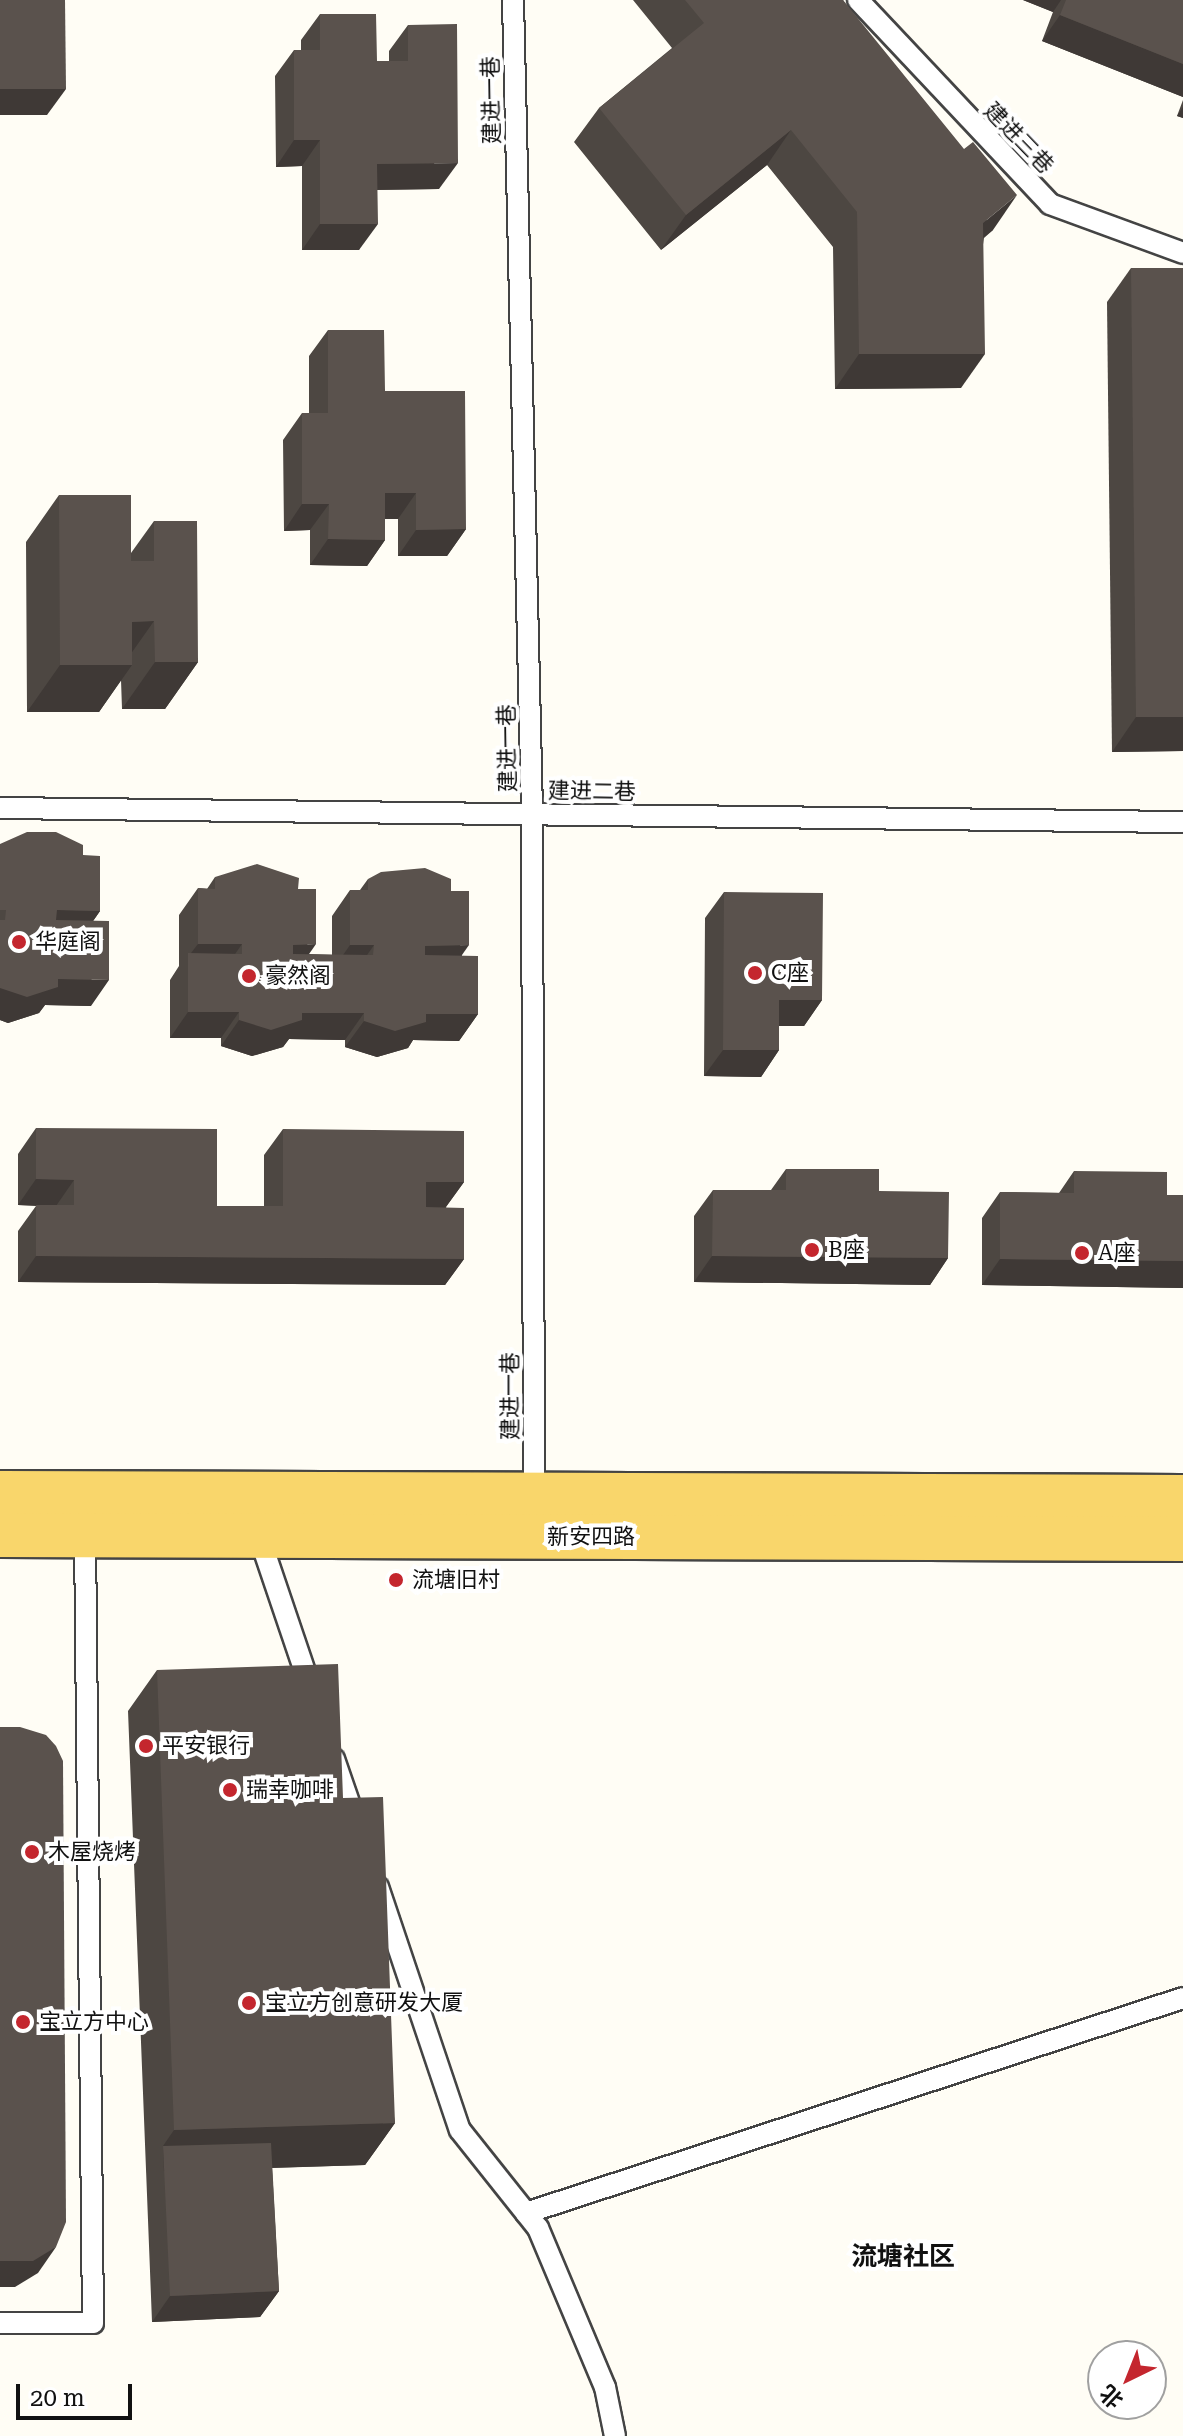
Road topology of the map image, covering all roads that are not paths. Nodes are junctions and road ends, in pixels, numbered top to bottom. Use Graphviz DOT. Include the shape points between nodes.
graph roads {
  1 [pos="513,0"];
  2 [pos="858,0"];
  3 [pos="1183,253"];
  4 [pos="0,808"];
  5 [pos="532,815"];
  6 [pos="1183,822"];
  7 [pos="0,1493"];
  8 [pos="534,1495"];
  9 [pos="1183,1497"];
  10 [pos="0,1535"];
  11 [pos="85,1535"];
  12 [pos="259,1536"];
  13 [pos="1183,1539"];
  14 [pos="317,1709"];
  15 [pos="328,1739"];
  16 [pos="1183,1998"];
  17 [pos="526,2213"];
  18 [pos="0,2323"];
  19 [pos="615,2436"];
  1 -- 5 [label="lane, 建进一巷"];
  2 -- 3 [label="lane, 建进三巷" via="1050,204"];
  4 -- 5 [label="lane, 建进二巷"];
  5 -- 6 [label="lane, 建进二巷"];
  5 -- 8 [label="lane, 建进一巷"];
  7 -- 8 [label="main road, 新安四路"];
  8 -- 9 [label="main road, 新安四路"];
  10 -- 11 [label="main road, 新安四路"];
  11 -- 12 [label="main road, 新安四路"];
  11 -- 18 [label="lane" via="93,2323"];
  12 -- 13 [label="main road, 新安四路"];
  12 -- 14 [label="lane"];
  15 -- 17 [label="lane" via="460,2130"];
  16 -- 17 [label="lane"];
  17 -- 19 [label="lane" via="538,2228 605,2387"];
}
